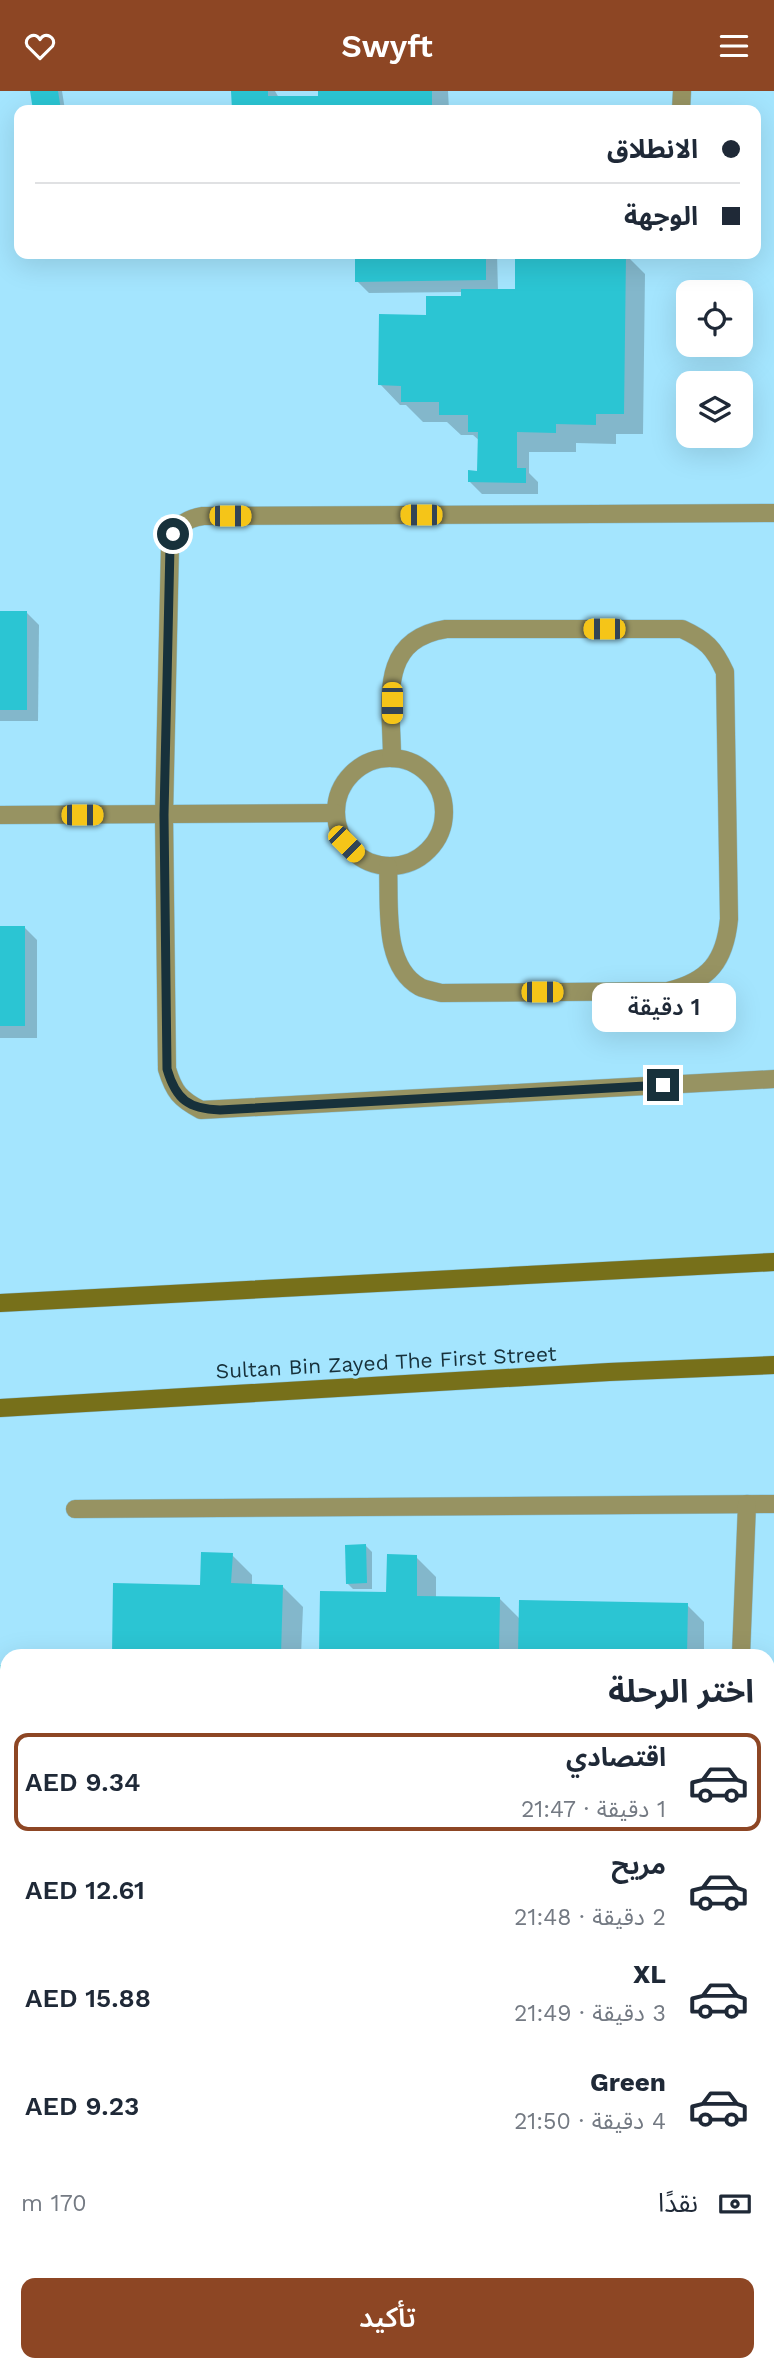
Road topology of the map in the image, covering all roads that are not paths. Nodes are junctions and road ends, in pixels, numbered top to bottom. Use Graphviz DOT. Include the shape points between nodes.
graph roads {
  1 [pos="774,513"];
  2 [pos="392,758"];
  3 [pos="335,813"];
  4 [pos="0,815"];
  5 [pos="164,815"];
  6 [pos="388,867"];
  7 [pos="774,1079"];
  8 [pos="774,1262"];
  9 [pos="0,1303"];
  10 [pos="774,1365"];
  11 [pos="0,1408"];
  12 [pos="747,1504"];
  13 [pos="774,1504"];
  14 [pos="75,1509"];
  15 [pos="741,1649"];
  1 -- 5 [label="street" via="191,518 180,524 170,546"];
  2 -- 3 [label="street" via="359,767 346,780"];
  2 -- 6 [label="street" via="428,772 439,787 445,814 437,841 424,856 407,865"];
  2 -- 6 [label="street" via="392,675 410,642 427,632 682,629 701,638 716,653 725,672 727,940 706,975 668,991 441,993 421,987 404,974 393,955"];
  3 -- 5 [label="street"];
  3 -- 6 [label="street" via="338,829 351,850 372,864"];
  4 -- 5 [label="street"];
  5 -- 7 [label="street" via="167,1069 184,1101 201,1109"];
  8 -- 9 [label="main road"];
  10 -- 11 [label="main road, Sultan Bin Zayed The First Street"];
  12 -- 13 [label="street"];
  12 -- 14 [label="street"];
  12 -- 15 [label="street"];
}
